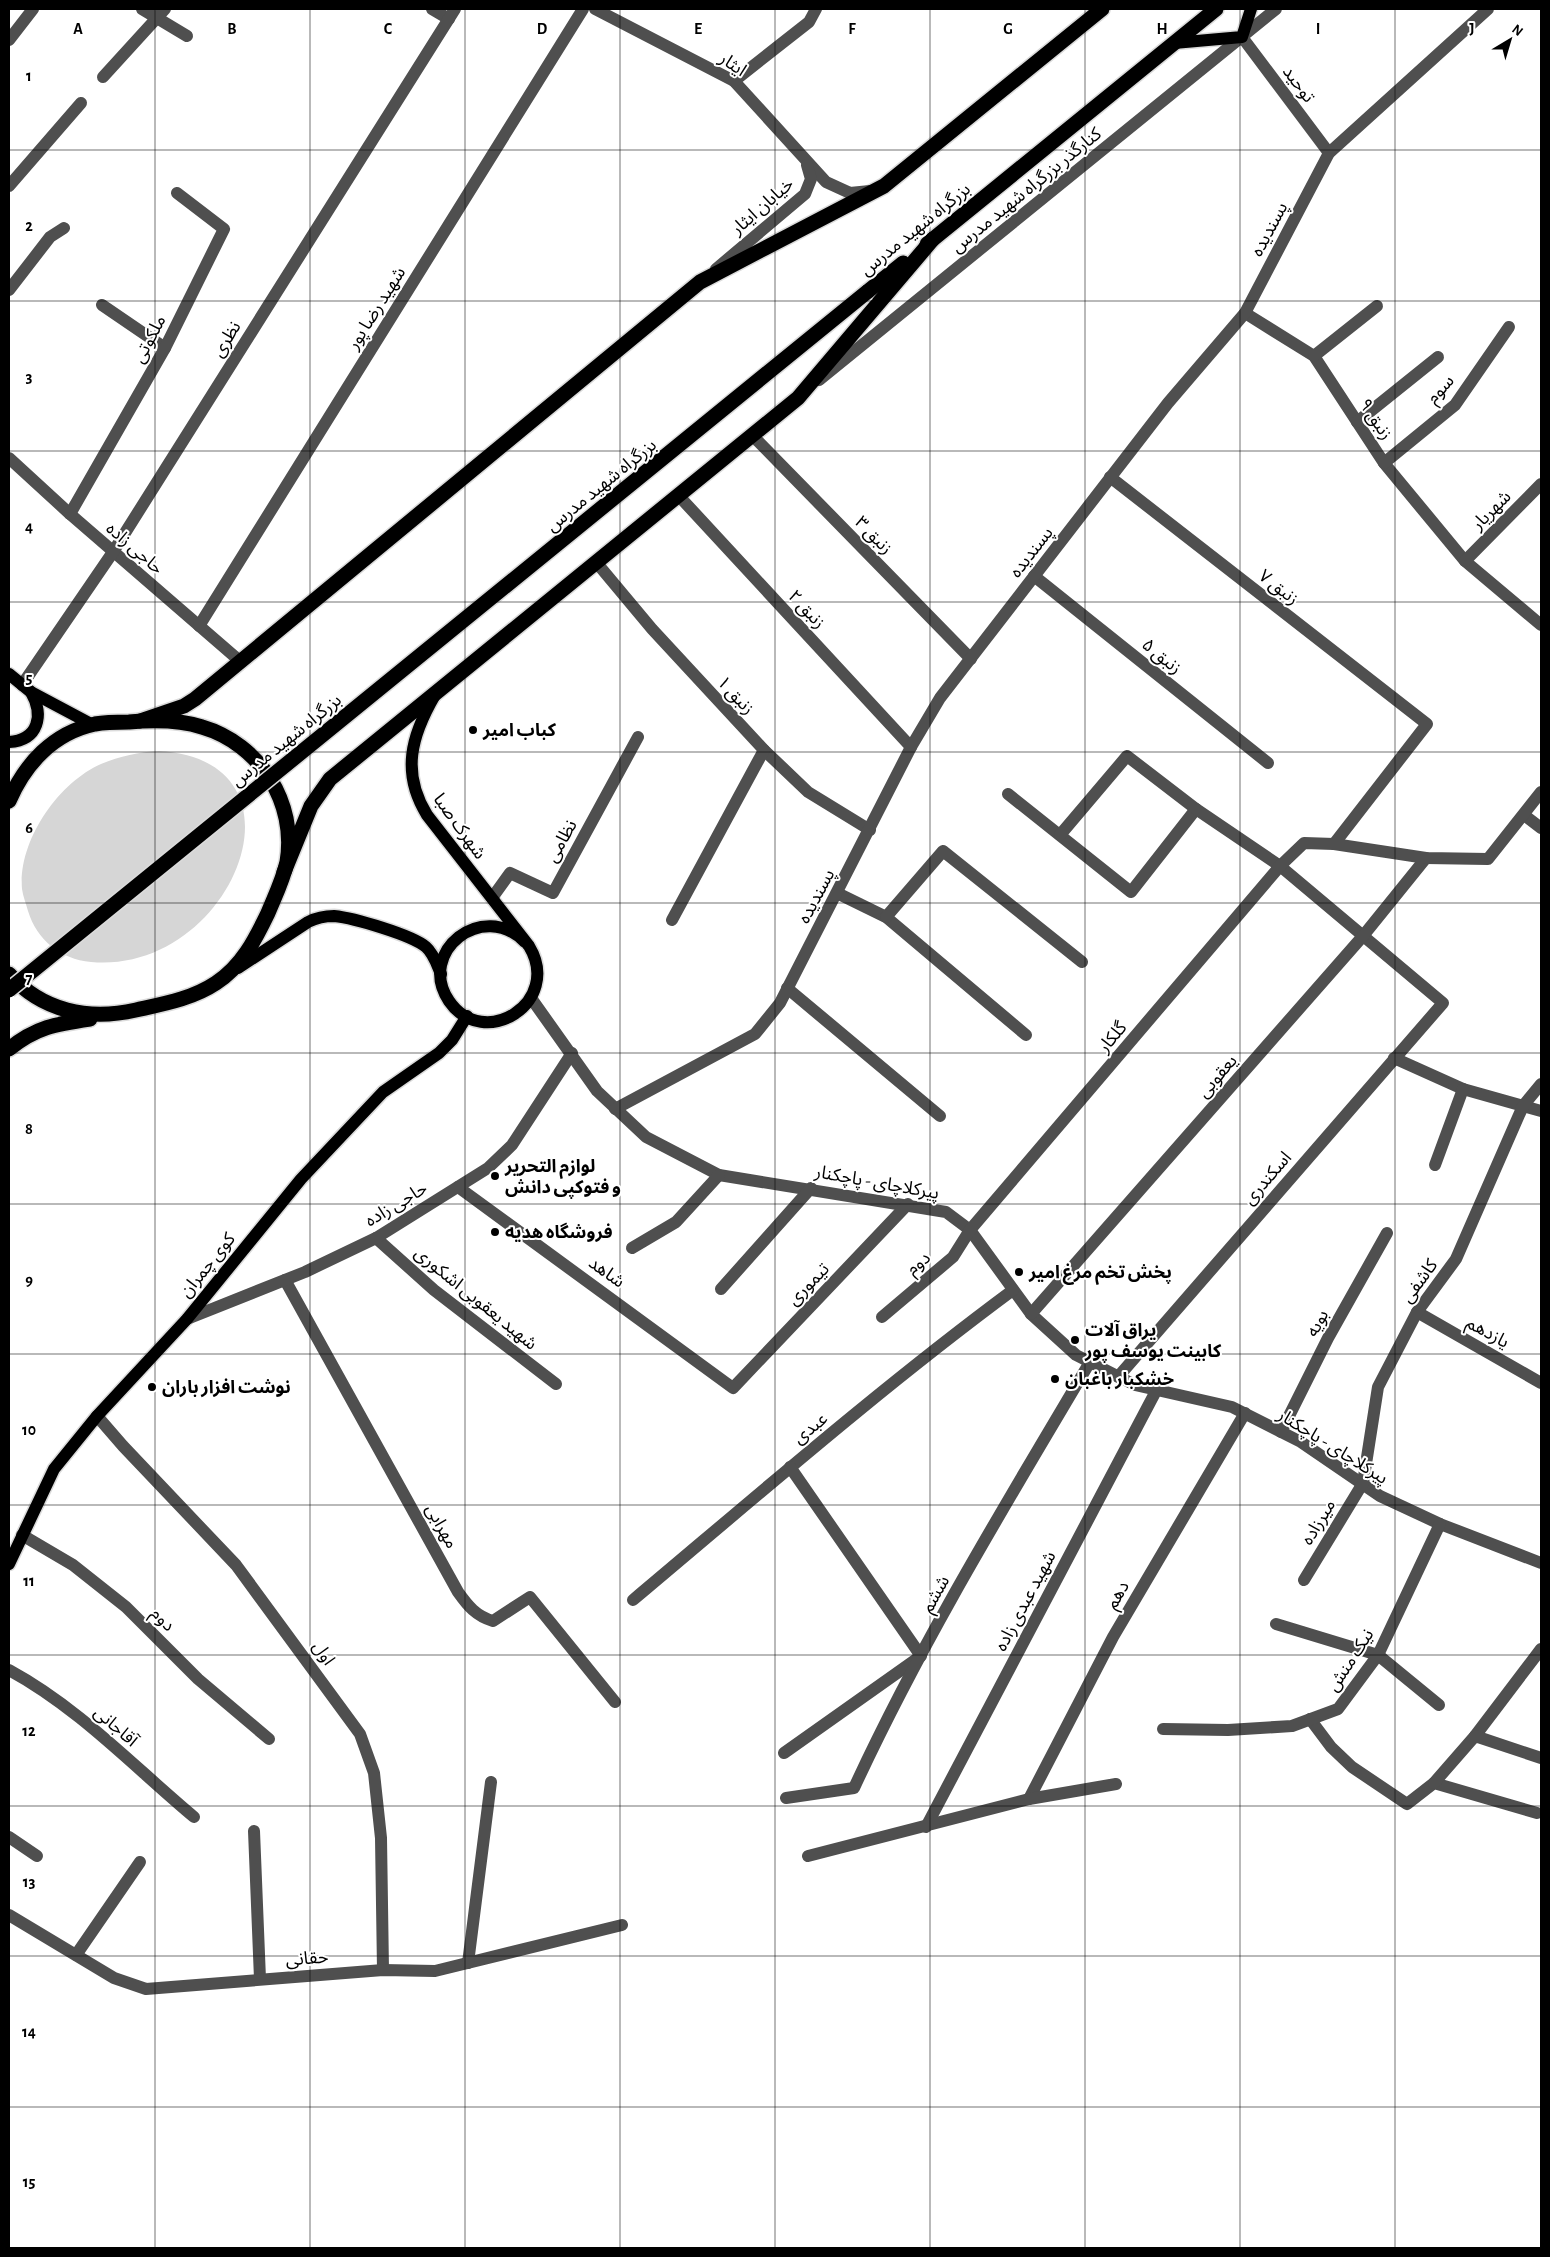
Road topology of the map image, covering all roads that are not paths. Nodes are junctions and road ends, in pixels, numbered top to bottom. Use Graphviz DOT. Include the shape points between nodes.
graph roads {
  1 [pos="33,9"];
  2 [pos="142,9"];
  3 [pos="432,9"];
  4 [pos="583,9"];
  5 [pos="595,9"];
  6 [pos="816,9"];
  7 [pos="1102,9"];
  8 [pos="1216,9"];
  9 [pos="1251,9"];
  10 [pos="1276,9"];
  11 [pos="1488,9"];
  12 [pos="162,14"];
  13 [pos="452,14"];
  14 [pos="187,36"];
  15 [pos="1242,37"];
  16 [pos="9,40"];
  17 [pos="1174,43"];
  18 [pos="104,78"];
  19 [pos="734,81"];
  20 [pos="81,104"];
  21 [pos="1329,153"];
  22 [pos="805,161"];
  23 [pos="9,186"];
  24 [pos="876,190"];
  25 [pos="177,193"];
  26 [pos="64,228"];
  27 [pos="933,239"];
  28 [pos="700,282"];
  29 [pos="9,290"];
  30 [pos="102,305"];
  31 [pos="1376,306"];
  32 [pos="1244,313"];
  33 [pos="1509,327"];
  34 [pos="165,348"];
  35 [pos="1314,356"];
  36 [pos="1438,357"];
  37 [pos="798,398"];
  38 [pos="1357,422"];
  39 [pos="752,435"];
  40 [pos="9,458"];
  41 [pos="1384,463"];
  42 [pos="1110,477"];
  43 [pos="1541,484"];
  44 [pos="678,495"];
  45 [pos="70,514"];
  46 [pos="113,552"];
  47 [pos="1465,561"];
  48 [pos="596,562"];
  49 [pos="1034,576"];
  50 [pos="1541,625"];
  51 [pos="199,626"];
  52 [pos="971,659"];
  53 [pos="241,662"];
  54 [pos="9,674"];
  55 [pos="27,688"];
  56 [pos="438,690"];
  57 [pos="140,721"];
  58 [pos="93,724"];
  59 [pos="638,737"];
  60 [pos="9,742"];
  61 [pos="911,747"];
  62 [pos="764,750"];
  63 [pos="1268,763"];
  64 [pos="10,792"];
  65 [pos="1541,792"];
  66 [pos="1008,794"];
  67 [pos="1196,809"];
  68 [pos="1524,815"];
  69 [pos="1541,828"];
  70 [pos="870,830"];
  71 [pos="1060,835"];
  72 [pos="1334,844"];
  73 [pos="1426,858"];
  74 [pos="1280,866"];
  75 [pos="284,872"];
  76 [pos="837,893"];
  77 [pos="492,898"];
  78 [pos="886,917"];
  79 [pos="672,920"];
  80 [pos="1363,936"];
  81 [pos="525,942"];
  82 [pos="1082,962"];
  83 [pos="9,974"];
  84 [pos="441,975"];
  85 [pos="223,978"];
  86 [pos="787,988"];
  87 [pos="9,990"];
  88 [pos="531,998"];
  89 [pos="123,1013"];
  90 [pos="467,1016"];
  91 [pos="1026,1035"];
  92 [pos="9,1049"];
  93 [pos="572,1053"];
  94 [pos="1394,1058"];
  95 [pos="1541,1084"];
  96 [pos="1463,1089"];
  97 [pos="1523,1106"];
  98 [pos="614,1109"];
  99 [pos="1541,1111"];
  100 [pos="940,1116"];
  101 [pos="1435,1165"];
  102 [pos="719,1175"];
  103 [pos="458,1187"];
  104 [pos="811,1188"];
  105 [pos="908,1204"];
  106 [pos="970,1230"];
  107 [pos="1387,1233"];
  108 [pos="376,1238"];
  109 [pos="632,1248"];
  110 [pos="285,1280"];
  111 [pos="721,1289"];
  112 [pos="1013,1290"];
  113 [pos="1417,1312"];
  114 [pos="1031,1314"];
  115 [pos="882,1317"];
  116 [pos="187,1319"];
  117 [pos="1090,1362"];
  118 [pos="1118,1377"];
  119 [pos="1541,1383"];
  120 [pos="556,1384"];
  121 [pos="733,1388"];
  122 [pos="1156,1391"];
  123 [pos="1244,1413"];
  124 [pos="97,1416"];
  125 [pos="1281,1432"];
  126 [pos="790,1467"];
  127 [pos="1363,1483"];
  128 [pos="1440,1524"];
  129 [pos="22,1535"];
  130 [pos="1541,1563"];
  131 [pos="9,1564"];
  132 [pos="1304,1580"];
  133 [pos="633,1600"];
  134 [pos="1276,1624"];
  135 [pos="1541,1649"];
  136 [pos="1378,1655"];
  137 [pos="921,1656"];
  138 [pos="9,1670"];
  139 [pos="615,1702"];
  140 [pos="1439,1705"];
  141 [pos="1310,1719"];
  142 [pos="1163,1729"];
  143 [pos="1475,1736"];
  144 [pos="269,1739"];
  145 [pos="784,1753"];
  146 [pos="1541,1758"];
  147 [pos="491,1782"];
  148 [pos="1434,1783"];
  149 [pos="1116,1784"];
  150 [pos="786,1798"];
  151 [pos="1029,1800"];
  152 [pos="1537,1813"];
  153 [pos="194,1817"];
  154 [pos="926,1827"];
  155 [pos="254,1831"];
  156 [pos="9,1837"];
  157 [pos="37,1856"];
  158 [pos="808,1856"];
  159 [pos="140,1862"];
  160 [pos="9,1915"];
  161 [pos="622,1925"];
  162 [pos="76,1954"];
  163 [pos="468,1963"];
  164 [pos="383,1970"];
  165 [pos="260,1979"];
  1 -- 16 [label="street"];
  2 -- 12 [label="street"];
  3 -- 13 [label="street"];
  4 -- 51 [label="street, شهید رضا پور"];
  5 -- 19 [label="street, ایثار"];
  6 -- 19 [label="street" via="809,22"];
  7 -- 24 [label="highway"];
  8 -- 17 [label="highway, بزرگراه شهید مدرس"];
  9 -- 15 [label="main road"];
  10 -- 15 [label="street, کنارگذر بزرگراه شهید مدرس"];
  11 -- 21 [label="street, پسندیده"];
  12 -- 14 [label="street"];
  12 -- 18 [label="street"];
  13 -- 46 [label="street, نظری"];
  15 -- 17 [label="main road"];
  15 -- 21 [label="street, توحید"];
  15 -- 37 [label="street, کنارگذر بزرگراه شهید مدرس"];
  17 -- 27 [label="highway, بزرگراه شهید مدرس"];
  19 -- 22 [label="street, ایثار"];
  20 -- 23 [label="street"];
  21 -- 32 [label="street, پسندیده"];
  22 -- 24 [label="street, خیابان ایثار" via="820,177 842,191"];
  22 -- 28 [label="street, خیابان ایثار" via="811,180 805,194"];
  24 -- 28 [label="highway"];
  25 -- 34 [label="street, ملکوتی" via="224,229"];
  26 -- 29 [label="street" via="50,237"];
  27 -- 37 [label="highway"];
  27 -- 87 [label="highway, بزرگراه شهید مدرس, bridge"];
  28 -- 53 [label="highway"];
  30 -- 34 [label="street"];
  31 -- 35 [label="street"];
  32 -- 35 [label="street, زنبق ۹"];
  32 -- 42 [label="street, پسندیده"];
  33 -- 41 [label="street, سوم" via="1455,404"];
  34 -- 45 [label="street, ملکوتی"];
  35 -- 38 [label="street, زنبق ۹"];
  36 -- 38 [label="street"];
  37 -- 39 [label="highway"];
  38 -- 41 [label="street, زنبق ۹"];
  39 -- 44 [label="highway"];
  39 -- 52 [label="street, زنبق ۳"];
  40 -- 45 [label="street, حاجی زاده"];
  41 -- 47 [label="street, زنبق ۹"];
  42 -- 49 [label="street, پسندیده"];
  42 -- 72 [label="street, زنبق ۷" via="1427,724"];
  43 -- 47 [label="street, شهریار"];
  44 -- 48 [label="highway"];
  44 -- 61 [label="street, زنبق ۲"];
  45 -- 46 [label="street, حاجی زاده"];
  46 -- 51 [label="street, حاجی زاده"];
  46 -- 55 [label="street, نظری"];
  47 -- 50 [label="street, زنبق ۹"];
  48 -- 56 [label="highway"];
  48 -- 62 [label="street, زنبق ۱" via="652,629"];
  49 -- 52 [label="street, پسندیده"];
  49 -- 63 [label="street, زنبق ۵"];
  51 -- 53 [label="street, حاجی زاده"];
  52 -- 61 [label="street, پسندیده" via="940,698"];
  53 -- 57 [label="highway" via="188,704"];
  54 -- 55 [label="main road"];
  55 -- 58 [label="main road"];
  55 -- 60 [label="main road" via="38,705 38,720 32,733 19,741"];
  56 -- 75 [label="highway" via="323,786 311,806"];
  56 -- 77 [label="main road, شهرک صبا" via="424,715 413,746 412,782 428,815"];
  57 -- 58 [label="highway"];
  57 -- 75 [label="highway" via="202,726 234,741 254,758 270,779 284,811 288,837"];
  58 -- 64 [label="highway" via="67,734 46,749"];
  59 -- 77 [label="street, نظامی" via="553,893 510,873"];
  61 -- 70 [label="street, پسندیده"];
  62 -- 70 [label="street, زنبق ۱" via="808,792"];
  62 -- 79 [label="street"];
  65 -- 68 [label="street"];
  66 -- 71 [label="street"];
  67 -- 71 [label="street" via="1127,756"];
  67 -- 71 [label="street" via="1131,892"];
  67 -- 74 [label="street"];
  68 -- 69 [label="street"];
  68 -- 73 [label="street, گلکار" via="1488,859"];
  70 -- 76 [label="street, پسندیده"];
  72 -- 73 [label="street, گلکار"];
  72 -- 74 [label="street, گلکار" via="1304,843"];
  73 -- 80 [label="street, یعقوبی"];
  74 -- 80 [label="street"];
  74 -- 106 [label="street, گلکار"];
  75 -- 85 [label="highway" via="252,945"];
  76 -- 78 [label="street"];
  76 -- 86 [label="street, پسندیده"];
  77 -- 81 [label="main road, شهرک صبا"];
  78 -- 82 [label="street" via="943,851"];
  78 -- 91 [label="street"];
  80 -- 94 [label="street, اسکندری" via="1443,1003"];
  80 -- 114 [label="street, یعقوبی"];
  81 -- 84 [label="main road" via="499,926 474,928 460,935 450,946 443,960"];
  81 -- 88 [label="main road" via="532,951 537,969 536,987"];
  83 -- 89 [label="highway" via="36,998 58,1008 90,1015"];
  84 -- 85 [label="main road" via="433,955 419,941 345,918 327,916 294,930"];
  84 -- 90 [label="main road" via="449,1000"];
  85 -- 89 [label="highway" via="185,998"];
  86 -- 98 [label="street, پسندیده" via="755,1034"];
  86 -- 100 [label="street"];
  88 -- 90 [label="main road" via="519,1012 503,1020 485,1022"];
  88 -- 93 [label="street, پیرکلاچای - پاچکنار"];
  89 -- 92 [label="highway" via="46,1026"];
  90 -- 116 [label="main road, کوی چمران" via="440,1053 384,1092 301,1179"];
  93 -- 98 [label="street, پیرکلاچای - پاچکنار" via="597,1091"];
  93 -- 103 [label="street, حاجی زاده" via="512,1144 488,1168"];
  94 -- 96 [label="street"];
  94 -- 118 [label="street, اسکندری"];
  95 -- 97 [label="street, کاشفی"];
  96 -- 97 [label="street"];
  96 -- 101 [label="street"];
  97 -- 99 [label="street"];
  97 -- 113 [label="street, کاشفی" via="1456,1259"];
  98 -- 102 [label="street, پیرکلاچای - پاچکنار" via="646,1138"];
  102 -- 104 [label="street, پیرکلاچای - پاچکنار"];
  102 -- 109 [label="street" via="676,1222"];
  103 -- 108 [label="street, حاجی زاده"];
  103 -- 121 [label="street, شاهد"];
  104 -- 105 [label="street, پیرکلاچای - پاچکنار"];
  104 -- 111 [label="street"];
  105 -- 106 [label="street, پیرکلاچای - پاچکنار" via="946,1212"];
  105 -- 121 [label="street, تیموری"];
  106 -- 112 [label="street, پیرکلاچای - پاچکنار"];
  106 -- 115 [label="street, دوم" via="953,1256"];
  107 -- 125 [label="street, بویه" via="1328,1338"];
  108 -- 110 [label="street, حاجی زاده"];
  108 -- 120 [label="street, شهید یعقوبی اشکوری" via="434,1290"];
  110 -- 116 [label="street, حاجی زاده"];
  110 -- 139 [label="street, مهرابی" via="469,1607 481,1617 493,1621 530,1597"];
  112 -- 114 [label="street, پیرکلاچای - پاچکنار"];
  112 -- 126 [label="street, عبدی"];
  113 -- 119 [label="street, یازدهم"];
  113 -- 127 [label="street, کاشفی" via="1378,1387"];
  114 -- 117 [label="street, پیرکلاچای - پاچکنار" via="1076,1355"];
  116 -- 124 [label="main road, کوی چمران"];
  117 -- 118 [label="street, پیرکلاچای - پاچکنار"];
  117 -- 137 [label="street, ششم" via="987,1535"];
  118 -- 122 [label="street, پیرکلاچای - پاچکنار"];
  122 -- 123 [label="street, پیرکلاچای - پاچکنار" via="1232,1407"];
  122 -- 154 [label="street, شهید عبدی زاده"];
  123 -- 125 [label="street, پیرکلاچای - پاچکنار"];
  123 -- 151 [label="street, دهم" via="1113,1637"];
  124 -- 129 [label="main road, کوی چمران" via="54,1469"];
  124 -- 164 [label="street, اول" via="236,1565 360,1734 374,1773 381,1838"];
  125 -- 127 [label="street, پیرکلاچای - پاچکنار"];
  126 -- 133 [label="street, عبدی"];
  126 -- 137 [label="street"];
  127 -- 128 [label="street, پیرکلاچای - پاچکنار" via="1380,1496"];
  127 -- 132 [label="street, میرزاده"];
  128 -- 130 [label="street, پیرکلاچای - پاچکنار"];
  128 -- 136 [label="street, نیک منش"];
  129 -- 131 [label="main road, کوی چمران"];
  129 -- 144 [label="street, دوم" via="73,1565 126,1607 198,1679"];
  134 -- 136 [label="street"];
  135 -- 143 [label="street"];
  136 -- 140 [label="street"];
  136 -- 141 [label="street, نیک منش" via="1338,1709"];
  137 -- 145 [label="street"];
  137 -- 150 [label="street, ششم" via="854,1788"];
  138 -- 153 [label="street, آقاجانی" via="40,1687 99,1732"];
  141 -- 142 [label="street, نیک منش" via="1292,1726 1228,1730"];
  141 -- 148 [label="street" via="1352,1767 1407,1804"];
  143 -- 146 [label="street"];
  143 -- 148 [label="street"];
  147 -- 163 [label="street"];
  148 -- 152 [label="street"];
  149 -- 151 [label="street"];
  151 -- 154 [label="street"];
  154 -- 158 [label="street"];
  155 -- 165 [label="street"];
  156 -- 157 [label="street"];
  159 -- 162 [label="street"];
  160 -- 162 [label="street, حقانی"];
  161 -- 163 [label="street, حقانی"];
  162 -- 165 [label="street, حقانی" via="114,1978 146,1989"];
  163 -- 164 [label="street, حقانی" via="435,1971"];
  164 -- 165 [label="street, حقانی"];
}
